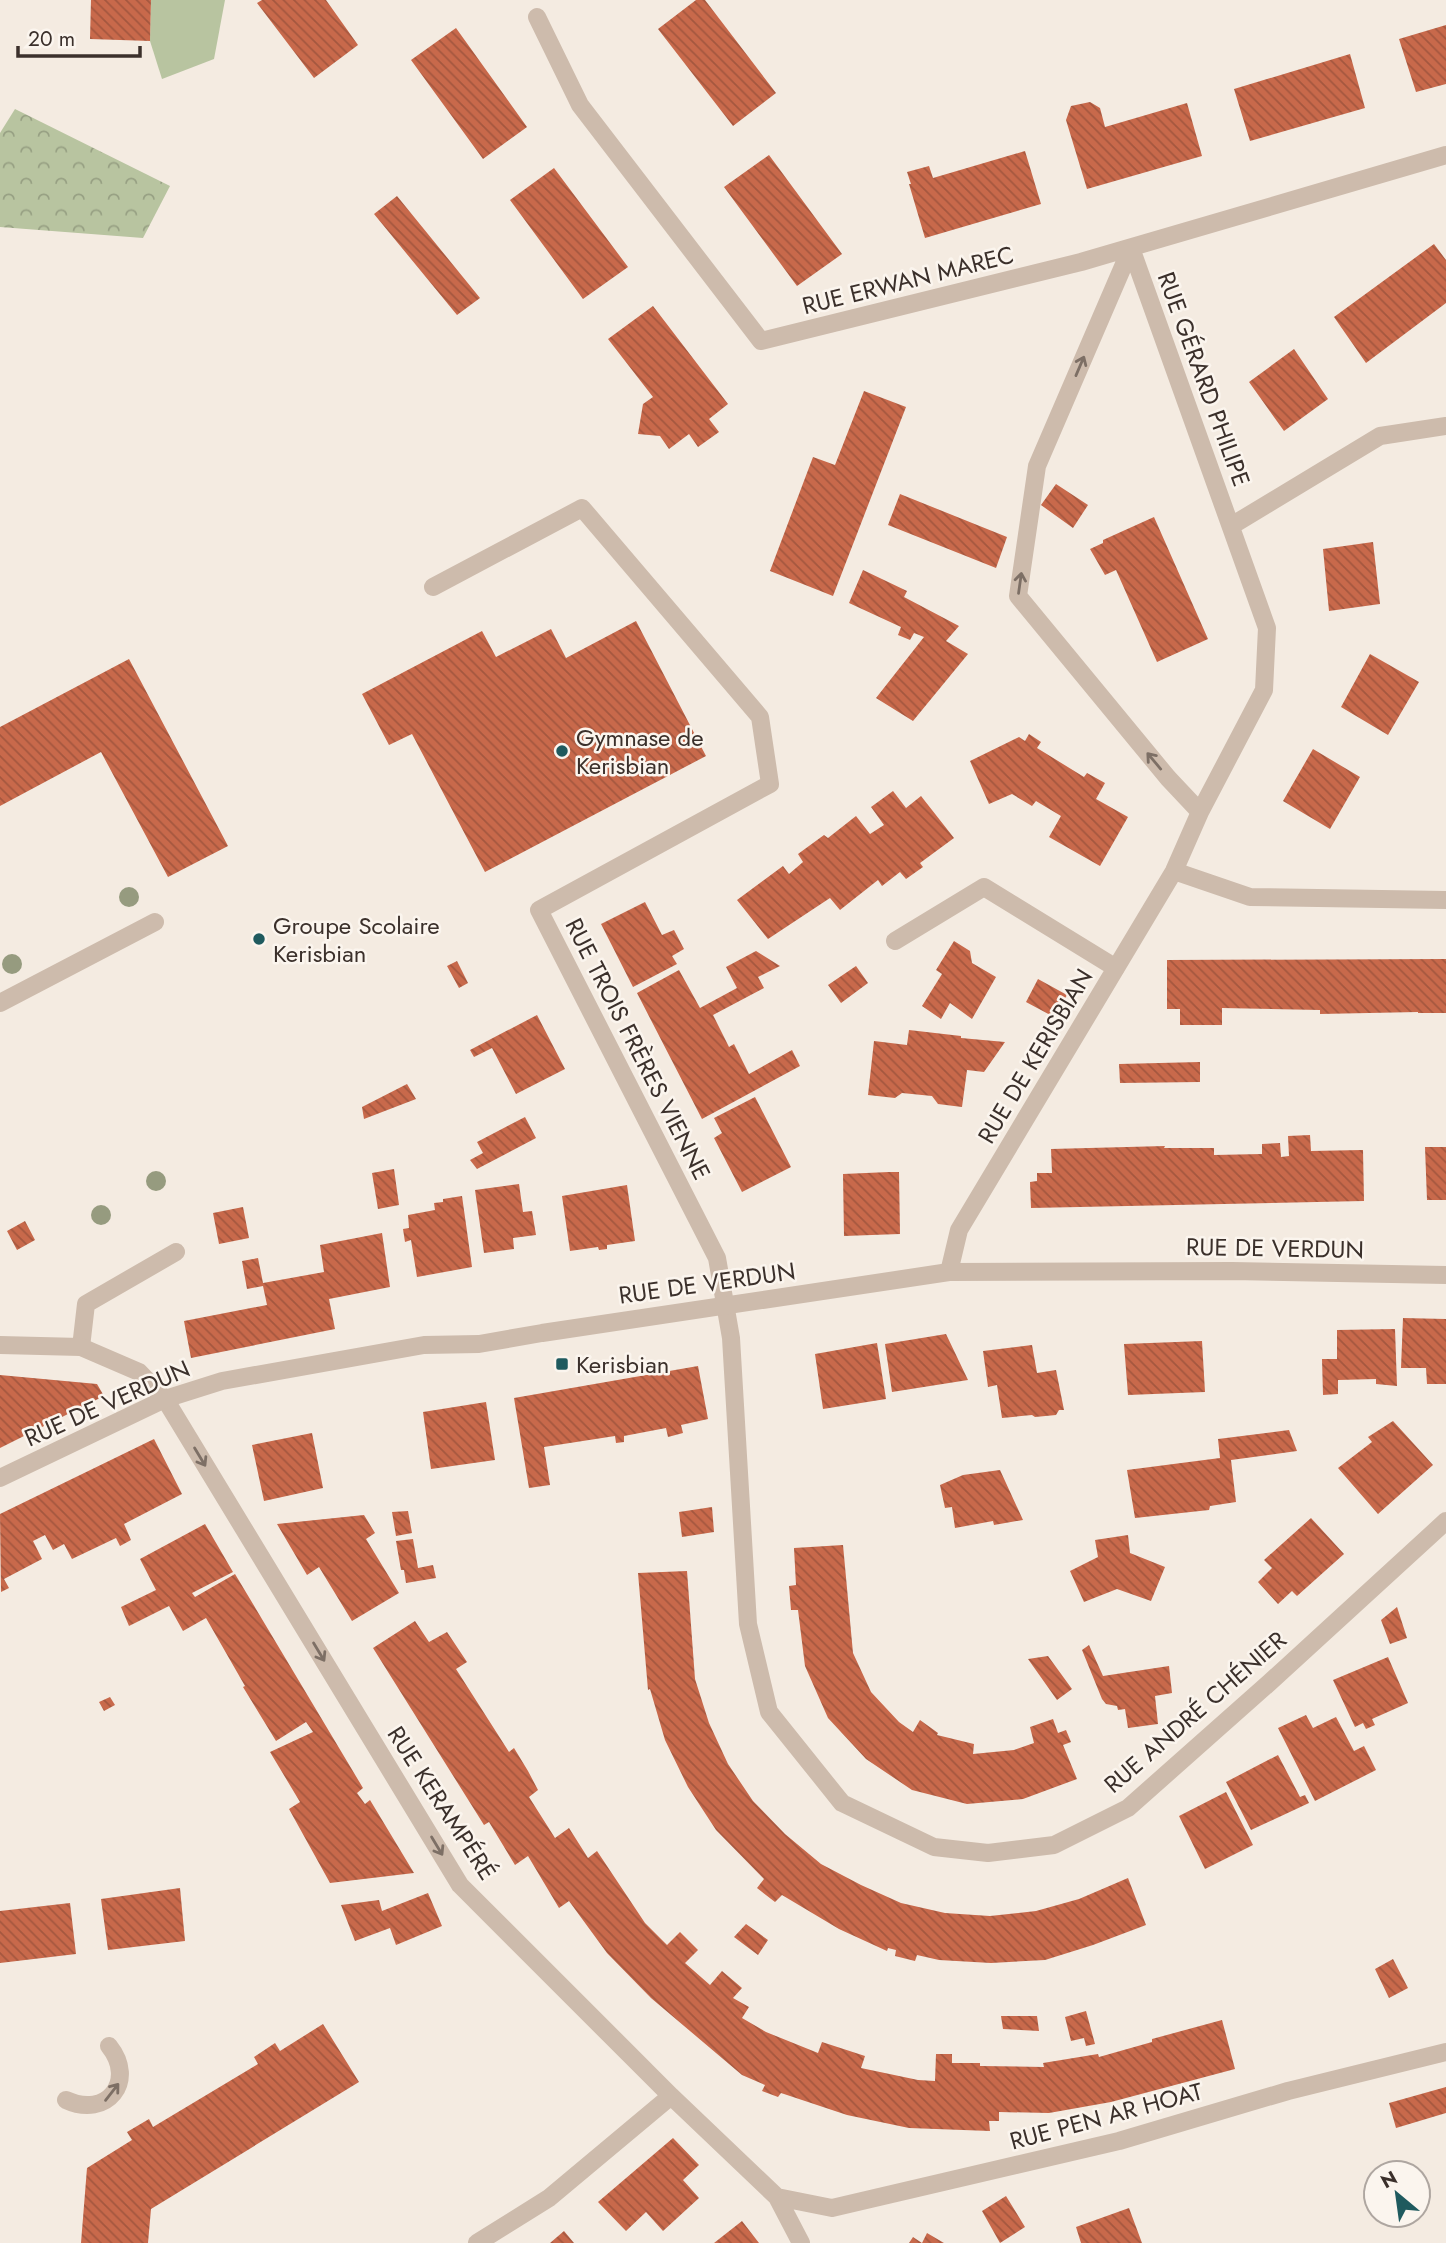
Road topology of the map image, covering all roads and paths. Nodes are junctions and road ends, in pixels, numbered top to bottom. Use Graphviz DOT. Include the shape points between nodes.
graph roads {
  1 [pos="537,18"];
  2 [pos="1446,155"];
  3 [pos="1131,247"];
  4 [pos="1446,426"];
  5 [pos="1231,526"];
  6 [pos="433,587"];
  7 [pos="1200,812"];
  8 [pos="1174,871"];
  9 [pos="1446,900"];
  10 [pos="155,922"];
  11 [pos="895,941"];
  12 [pos="1116,968"];
  13 [pos="0,1003"];
  14 [pos="176,1252"];
  15 [pos="949,1272"];
  16 [pos="1446,1275"];
  17 [pos="726,1306"];
  18 [pos="0,1345"];
  19 [pos="81,1347"];
  20 [pos="164,1399"];
  21 [pos="0,1478"];
  22 [pos="1446,1521"];
  23 [pos="109,2046"];
  24 [pos="1446,2052"];
  25 [pos="671,2096"];
  26 [pos="66,2100"];
  27 [pos="777,2197"];
  28 [pos="477,2243"];
  29 [pos="801,2243"];
  1 -- 3 [label="street, RUE ERWAN MAREC" via="580,105 761,341"];
  2 -- 3 [label="street, RUE ERWAN MAREC"];
  3 -- 5 [label="street, RUE GÉRARD PHILIPE"];
  7 -- 3 [label="street, one-way" via="1018,596 1037,466"];
  4 -- 5 [label="street, RUE GÉRARD PHILIPE" via="1380,436"];
  5 -- 7 [label="street, RUE GÉRARD PHILIPE" via="1267,628 1264,690"];
  6 -- 17 [label="street, RUE TROIS FRÈRES VIENNE" via="582,508 760,717 770,784 539,910 717,1258"];
  7 -- 8 [label="street, RUE DE KERISBIAN"];
  8 -- 9 [label="street" via="1250,897"];
  8 -- 12 [label="street, RUE DE KERISBIAN"];
  10 -- 13 [label="street"];
  11 -- 12 [label="street" via="984,887"];
  12 -- 15 [label="street, RUE DE KERISBIAN" via="959,1230"];
  14 -- 19 [label="street" via="86,1304"];
  15 -- 16 [label="street, RUE DE VERDUN"];
  15 -- 17 [label="street, RUE DE VERDUN"];
  17 -- 20 [label="street, RUE DE VERDUN" via="479,1345 425,1345 222,1381"];
  17 -- 22 [label="street, RUE ANDRÉ CHÉNIER" via="748,1624 769,1712 842,1803 934,1847 988,1853 1054,1845 1128,1808"];
  18 -- 19 [label="street"];
  19 -- 20 [label="street, RUE KERAMPÉRÉ" via="139,1372"];
  20 -- 21 [label="street, RUE DE VERDUN"];
  20 -- 25 [label="street, RUE KERAMPÉRÉ, one-way" via="460,1885"];
  26 -- 23 [label="street, one-way" via="91,2106 114,2093 121,2068"];
  24 -- 27 [label="street, RUE PEN AR HOAT" via="1288,2091 1119,2141 832,2208"];
  25 -- 27 [label="street, RUE KERAMPÉRÉ"];
  25 -- 28 [label="street" via="550,2198"];
  27 -- 29 [label="street, RUE KERAMPÉRÉ"];
}
